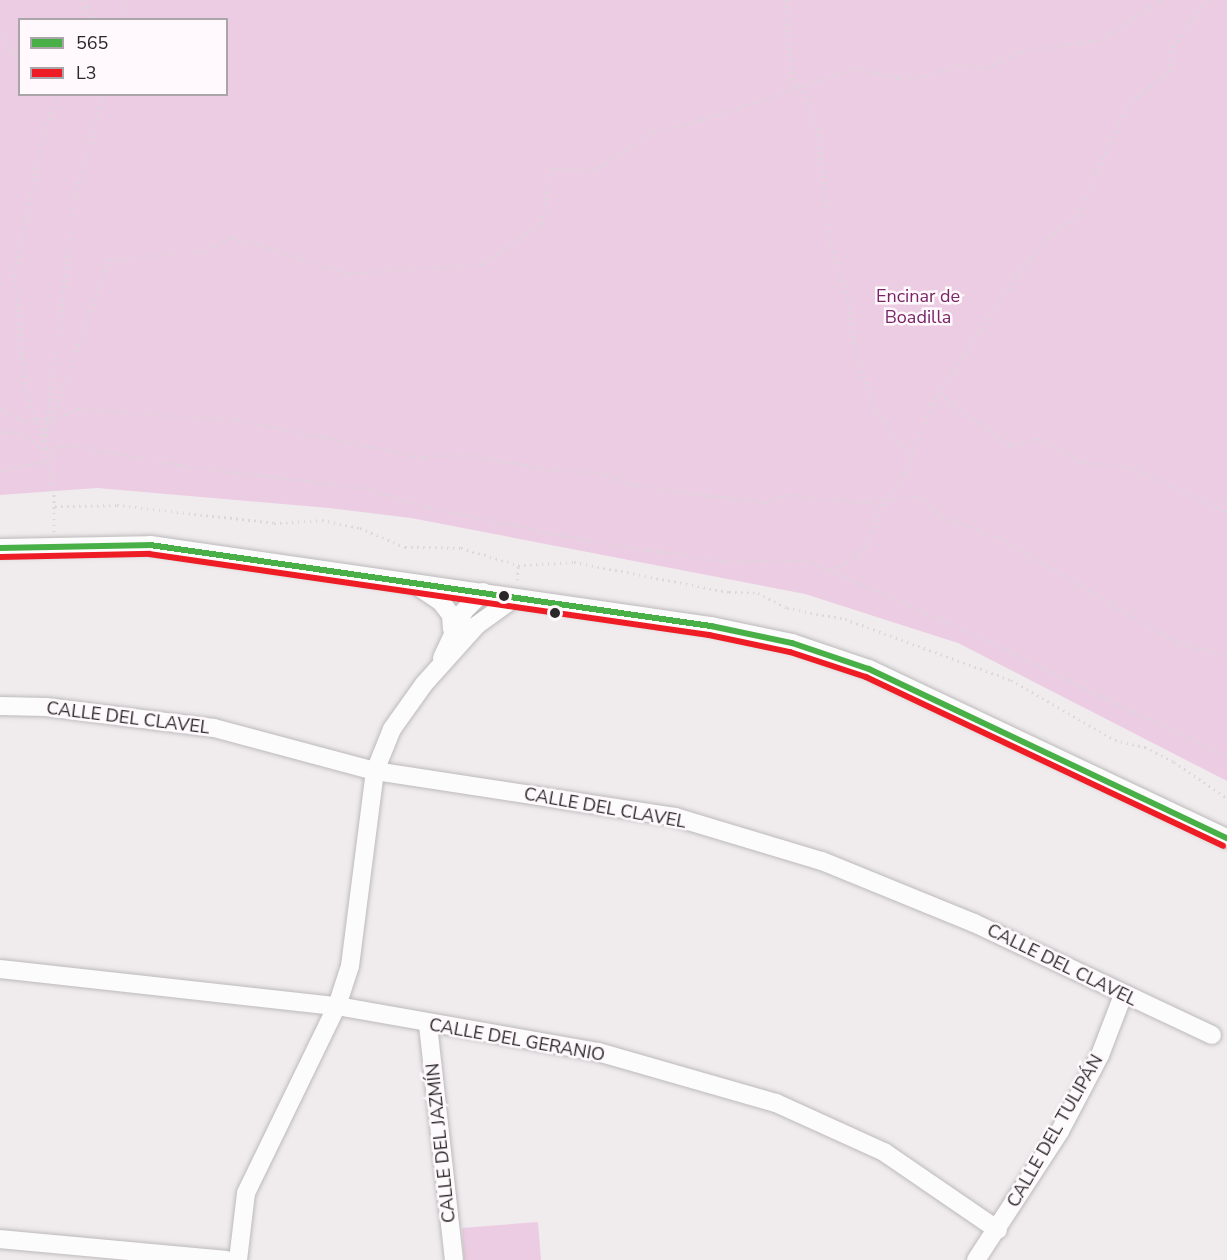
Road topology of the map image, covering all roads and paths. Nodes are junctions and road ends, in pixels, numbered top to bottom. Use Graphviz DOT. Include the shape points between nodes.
graph roads {
  1 [pos="84,0"];
  2 [pos="128,0"];
  3 [pos="786,0"];
  4 [pos="1162,0"];
  5 [pos="1207,0"];
  6 [pos="84,18"];
  7 [pos="94,18"];
  8 [pos="123,18"];
  9 [pos="0,34"];
  10 [pos="18,57"];
  11 [pos="801,85"];
  12 [pos="792,88"];
  13 [pos="57,96"];
  14 [pos="102,96"];
  15 [pos="940,393"];
  16 [pos="0,410"];
  17 [pos="53,418"];
  18 [pos="36,419"];
  19 [pos="47,419"];
  20 [pos="0,432"];
  21 [pos="44,441"];
  22 [pos="60,446"];
  23 [pos="45,448"];
  24 [pos="912,457"];
  25 [pos="47,461"];
  26 [pos="0,471"];
  27 [pos="1227,498"];
  28 [pos="885,502"];
  29 [pos="1225,511"];
  30 [pos="54,544"];
  31 [pos="0,548"];
  32 [pos="518,565"];
  33 [pos="829,571"];
  34 [pos="517,580"];
  35 [pos="410,581"];
  36 [pos="483,592"];
  37 [pos="513,599"];
  38 [pos="452,629"];
  39 [pos="1227,655"];
  40 [pos="438,668"];
  41 [pos="0,706"];
  42 [pos="1227,756"];
  43 [pos="375,771"];
  44 [pos="1227,838"];
  45 [pos="0,969"];
  46 [pos="1123,995"];
  47 [pos="337,1006"];
  48 [pos="428,1025"];
  49 [pos="1212,1035"];
  50 [pos="998,1230"];
  51 [pos="0,1239"];
  52 [pos="226,1260"];
  53 [pos="238,1260"];
  54 [pos="454,1260"];
  55 [pos="976,1260"];
  1 -- 6 [label="path"];
  1 -- 7 [label="path"];
  2 -- 8 [label="path"];
  3 -- 12 [label="path"];
  4 -- 11 [label="path" via="1100,40 1017,52 987,68 959,65 926,76 897,78 855,68"];
  5 -- 15 [label="path" via="1173,46 1169,71 1127,105 1078,214 1049,237 1020,271"];
  9 -- 10 [label="path"];
  11 -- 12 [label="path"];
  11 -- 24 [label="path" via="817,128 831,245 848,300 857,359 878,413"];
  12 -- 17 [label="path" via="702,120 654,131 595,170 551,169 542,224 482,264 348,273 233,237 202,251 109,260"];
  13 -- 18 [label="path" via="41,147 14,275 26,389"];
  14 -- 19 [label="path" via="76,195"];
  15 -- 24 [label="path"];
  15 -- 29 [label="path" via="1009,445 1041,439 1084,463 1130,467"];
  16 -- 18 [label="path" via="21,420"];
  17 -- 19 [label="path"];
  17 -- 21 [label="path"];
  17 -- 28 [label="path" via="78,409 172,412 183,418 237,420 311,431 421,457 466,454 552,470 608,474 632,485 765,503 785,495"];
  18 -- 19 [label="path"];
  18 -- 21 [label="path"];
  19 -- 21 [label="path"];
  20 -- 23 [label="path" via="22,434"];
  21 -- 23 [label="path"];
  22 -- 23 [label="path"];
  22 -- 25 [label="path"];
  22 -- 33 [label="path" via="368,489 430,508 585,540 724,561 806,560"];
  23 -- 25 [label="path"];
  24 -- 28 [label="path"];
  25 -- 26 [label="path"];
  25 -- 30 [label="path" via="54,490"];
  27 -- 29 [label="path"];
  28 -- 33 [label="path" via="868,543 852,560"];
  28 -- 39 [label="path" via="919,496 942,516 1000,538 1179,643"];
  30 -- 31 [label="street"];
  30 -- 35 [label="street" via="150,545"];
  32 -- 34 [label="path"];
  33 -- 42 [label="path" via="939,618"];
  35 -- 36 [label="street"];
  35 -- 38 [label="street" via="441,602 451,615"];
  36 -- 37 [label="street"];
  36 -- 38 [label="street"];
  37 -- 40 [label="street" via="477,625"];
  37 -- 44 [label="street" via="711,626 803,647 869,669"];
  38 -- 40 [label="street"];
  40 -- 43 [label="street" via="392,729"];
  41 -- 43 [label="street, CALLE DEL CLAVEL" via="214,728"];
  43 -- 46 [label="street, CALLE DEL CLAVEL" via="675,817 822,861 974,922"];
  43 -- 47 [label="street" via="350,966"];
  45 -- 47 [label="street, CALLE DEL GERANIO"];
  46 -- 49 [label="street, CALLE DEL CLAVEL"];
  46 -- 50 [label="street, CALLE DEL TULIPÁN" via="1100,1055"];
  47 -- 48 [label="street, CALLE DEL GERANIO"];
  47 -- 53 [label="street" via="246,1193"];
  48 -- 50 [label="street, CALLE DEL GERANIO" via="598,1052 776,1103 884,1152"];
  48 -- 54 [label="street, CALLE DEL JAZMÍN"];
  50 -- 55 [label="street, CALLE DEL TULIPÁN"];
  51 -- 52 [label="street"];
}
